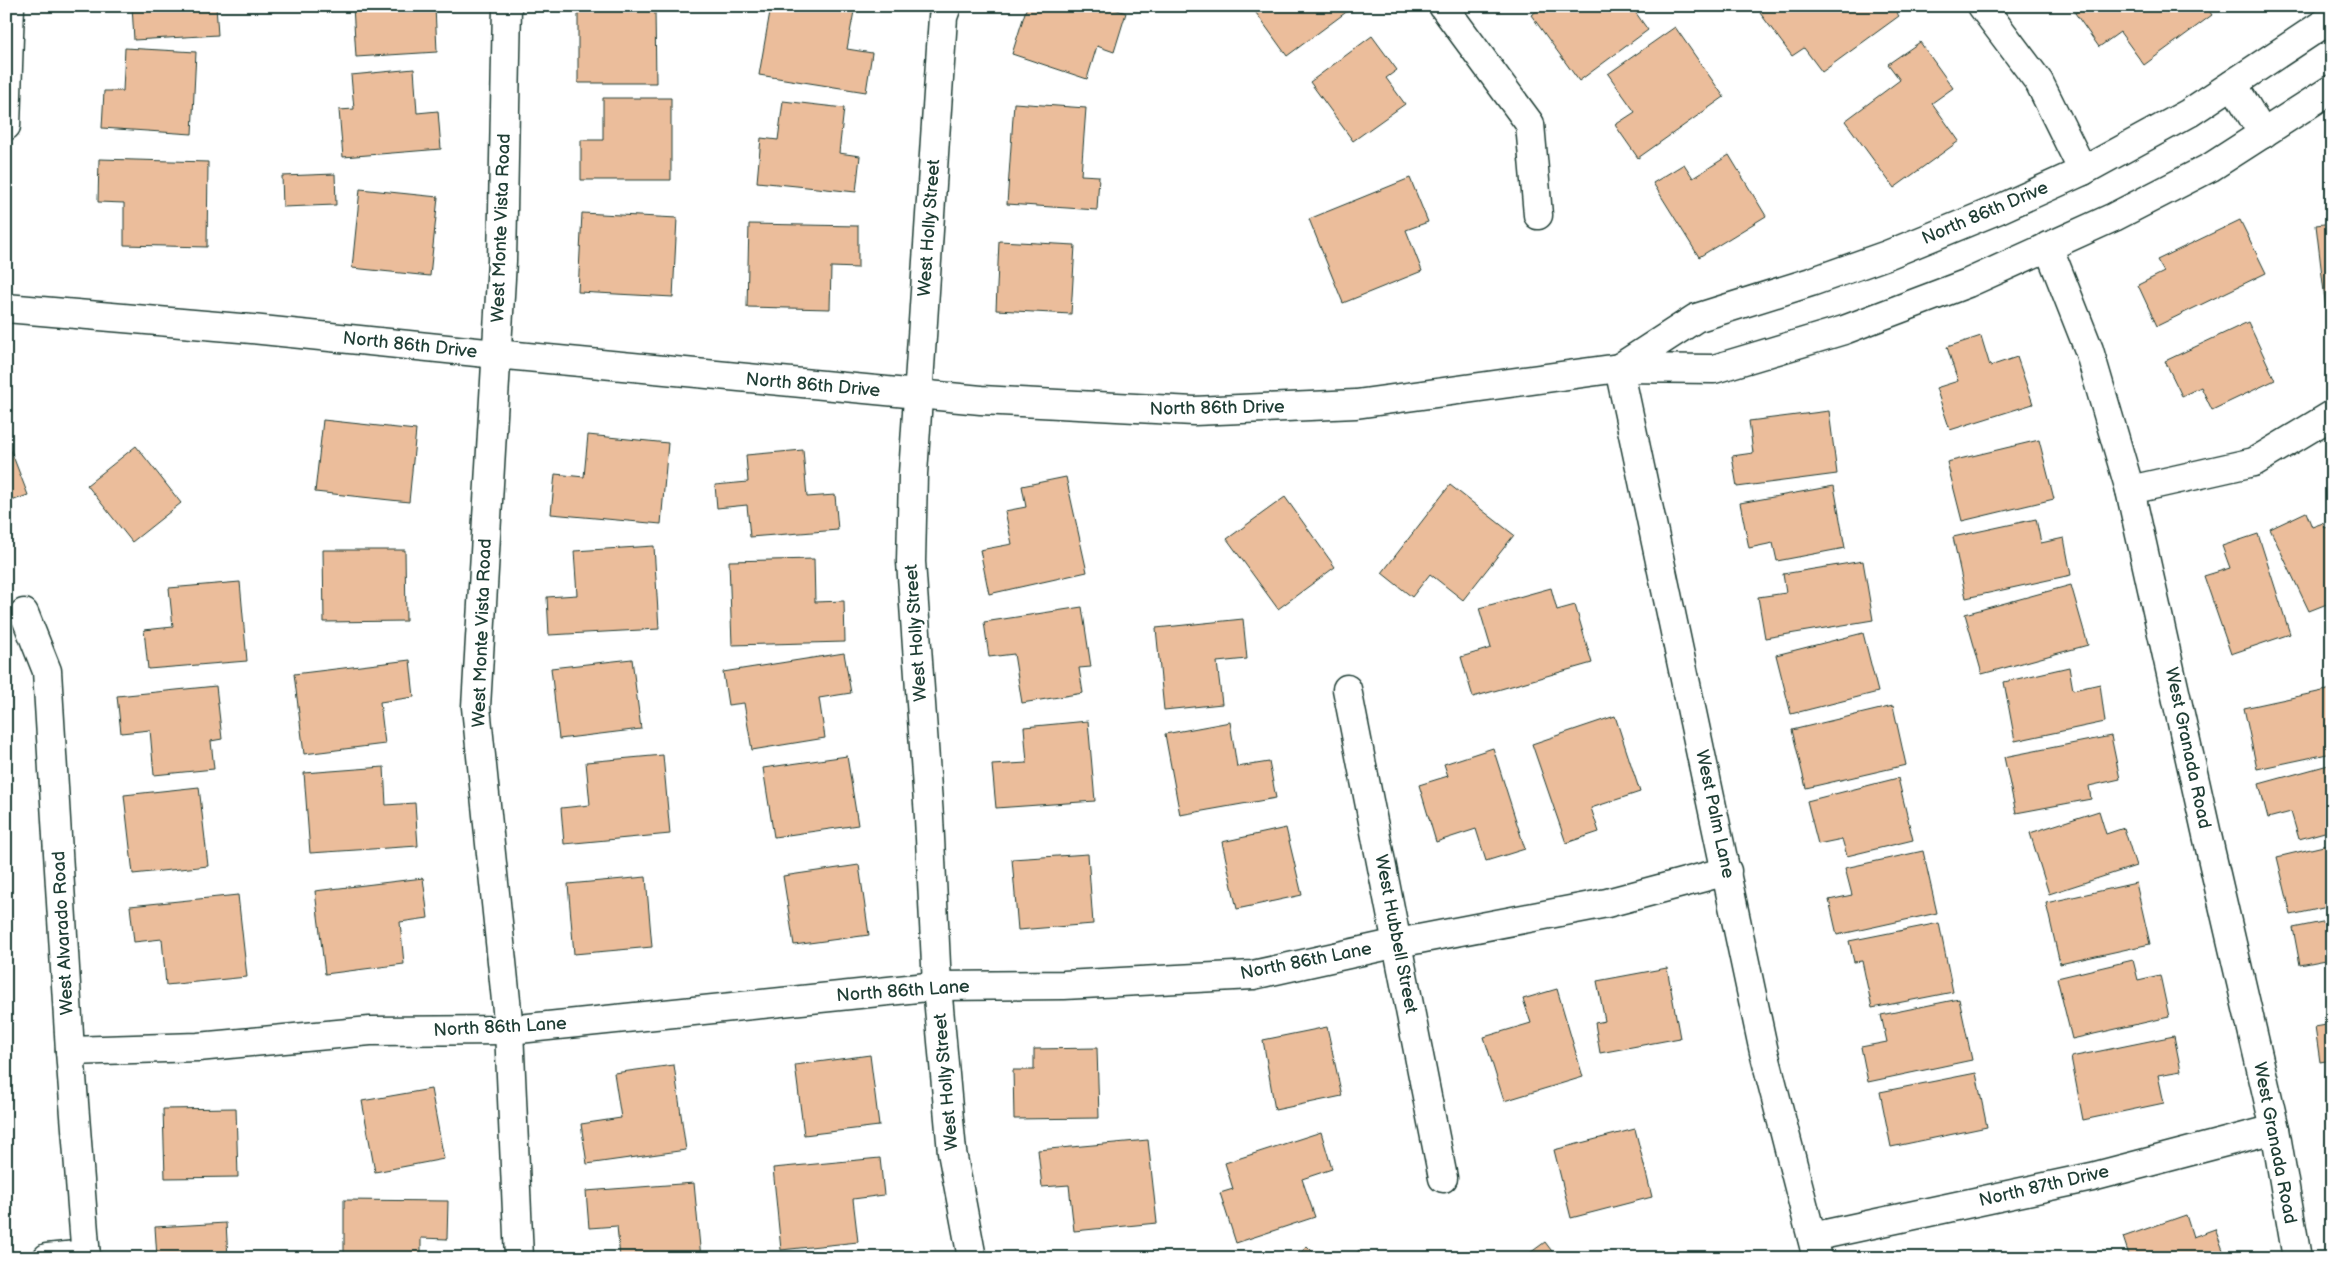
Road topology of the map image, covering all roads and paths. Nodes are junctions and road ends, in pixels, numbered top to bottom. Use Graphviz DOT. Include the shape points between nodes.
graph roads {
  1 [pos="10,6"];
  2 [pos="507,6"];
  3 [pos="946,6"];
  4 [pos="1443,6"];
  5 [pos="1982,6"];
  6 [pos="2332,18"];
  7 [pos="2233,84"];
  8 [pos="2332,89"];
  9 [pos="6,126"];
  10 [pos="2263,134"];
  11 [pos="2083,171"];
  12 [pos="1538,215"];
  13 [pos="2048,246"];
  14 [pos="6,308"];
  15 [pos="496,354"];
  16 [pos="1619,368"];
  17 [pos="919,395"];
  18 [pos="2332,415"];
  19 [pos="2130,490"];
  20 [pos="24,613"];
  21 [pos="1346,689"];
  22 [pos="1727,871"];
  23 [pos="1398,943"];
  24 [pos="937,986"];
  25 [pos="509,1030"];
  26 [pos="70,1051"];
  27 [pos="2275,1129"];
  28 [pos="1443,1178"];
  29 [pos="1814,1247"];
  30 [pos="86,1256"];
  31 [pos="47,1258"];
  32 [pos="519,1258"];
  33 [pos="972,1258"];
  34 [pos="2297,1258"];
  1 -- 9 [label="street"];
  2 -- 15 [label="street, West Monte Vista Road" via="502,262"];
  3 -- 17 [label="street, West Holly Street"];
  4 -- 12 [label="street" via="1530,124"];
  5 -- 11 [label="street" via="2039,82"];
  6 -- 7 [label="street, North 86th Drive"];
  7 -- 10 [label="street"];
  7 -- 11 [label="street, North 86th Drive" via="2189,113"];
  8 -- 10 [label="street, North 86th Drive"];
  10 -- 13 [label="street, North 86th Drive" via="2202,171 2114,217"];
  11 -- 16 [label="street, North 86th Drive" via="1887,255 1696,318"];
  13 -- 16 [label="street, North 86th Drive" via="1968,283 1844,330 1714,369"];
  13 -- 19 [label="street, West Granada Road" via="2089,350"];
  14 -- 15 [label="street, North 86th Drive"];
  15 -- 17 [label="street, North 86th Drive"];
  15 -- 25 [label="street, West Monte Vista Road" via="476,707"];
  16 -- 17 [label="street, North 86th Drive" via="1356,404 1194,411"];
  16 -- 22 [label="street, West Palm Lane"];
  17 -- 24 [label="street, West Holly Street" via="910,562 930,817"];
  18 -- 19 [label="street" via="2254,462"];
  19 -- 27 [label="street, West Granada Road"];
  20 -- 26 [label="street, West Alvarado Road" via="47,672"];
  21 -- 23 [label="street, West Hubbell Street"];
  22 -- 23 [label="street, North 86th Lane" via="1607,903"];
  22 -- 29 [label="street, West Palm Lane" via="1764,1052"];
  23 -- 24 [label="street, North 86th Lane" via="1253,974 1064,985"];
  23 -- 28 [label="street, West Hubbell Street"];
  24 -- 25 [label="street, North 86th Lane"];
  24 -- 33 [label="street, West Holly Street" via="952,1152"];
  25 -- 26 [label="street, North 86th Lane" via="370,1031 198,1047"];
  25 -- 32 [label="street, West Monte Vista Road"];
  26 -- 30 [label="street, West Alvarado Road"];
  27 -- 29 [label="street, North 87th Drive"];
  27 -- 34 [label="street, West Granada Road"];
  30 -- 31 [label="street"];
}
